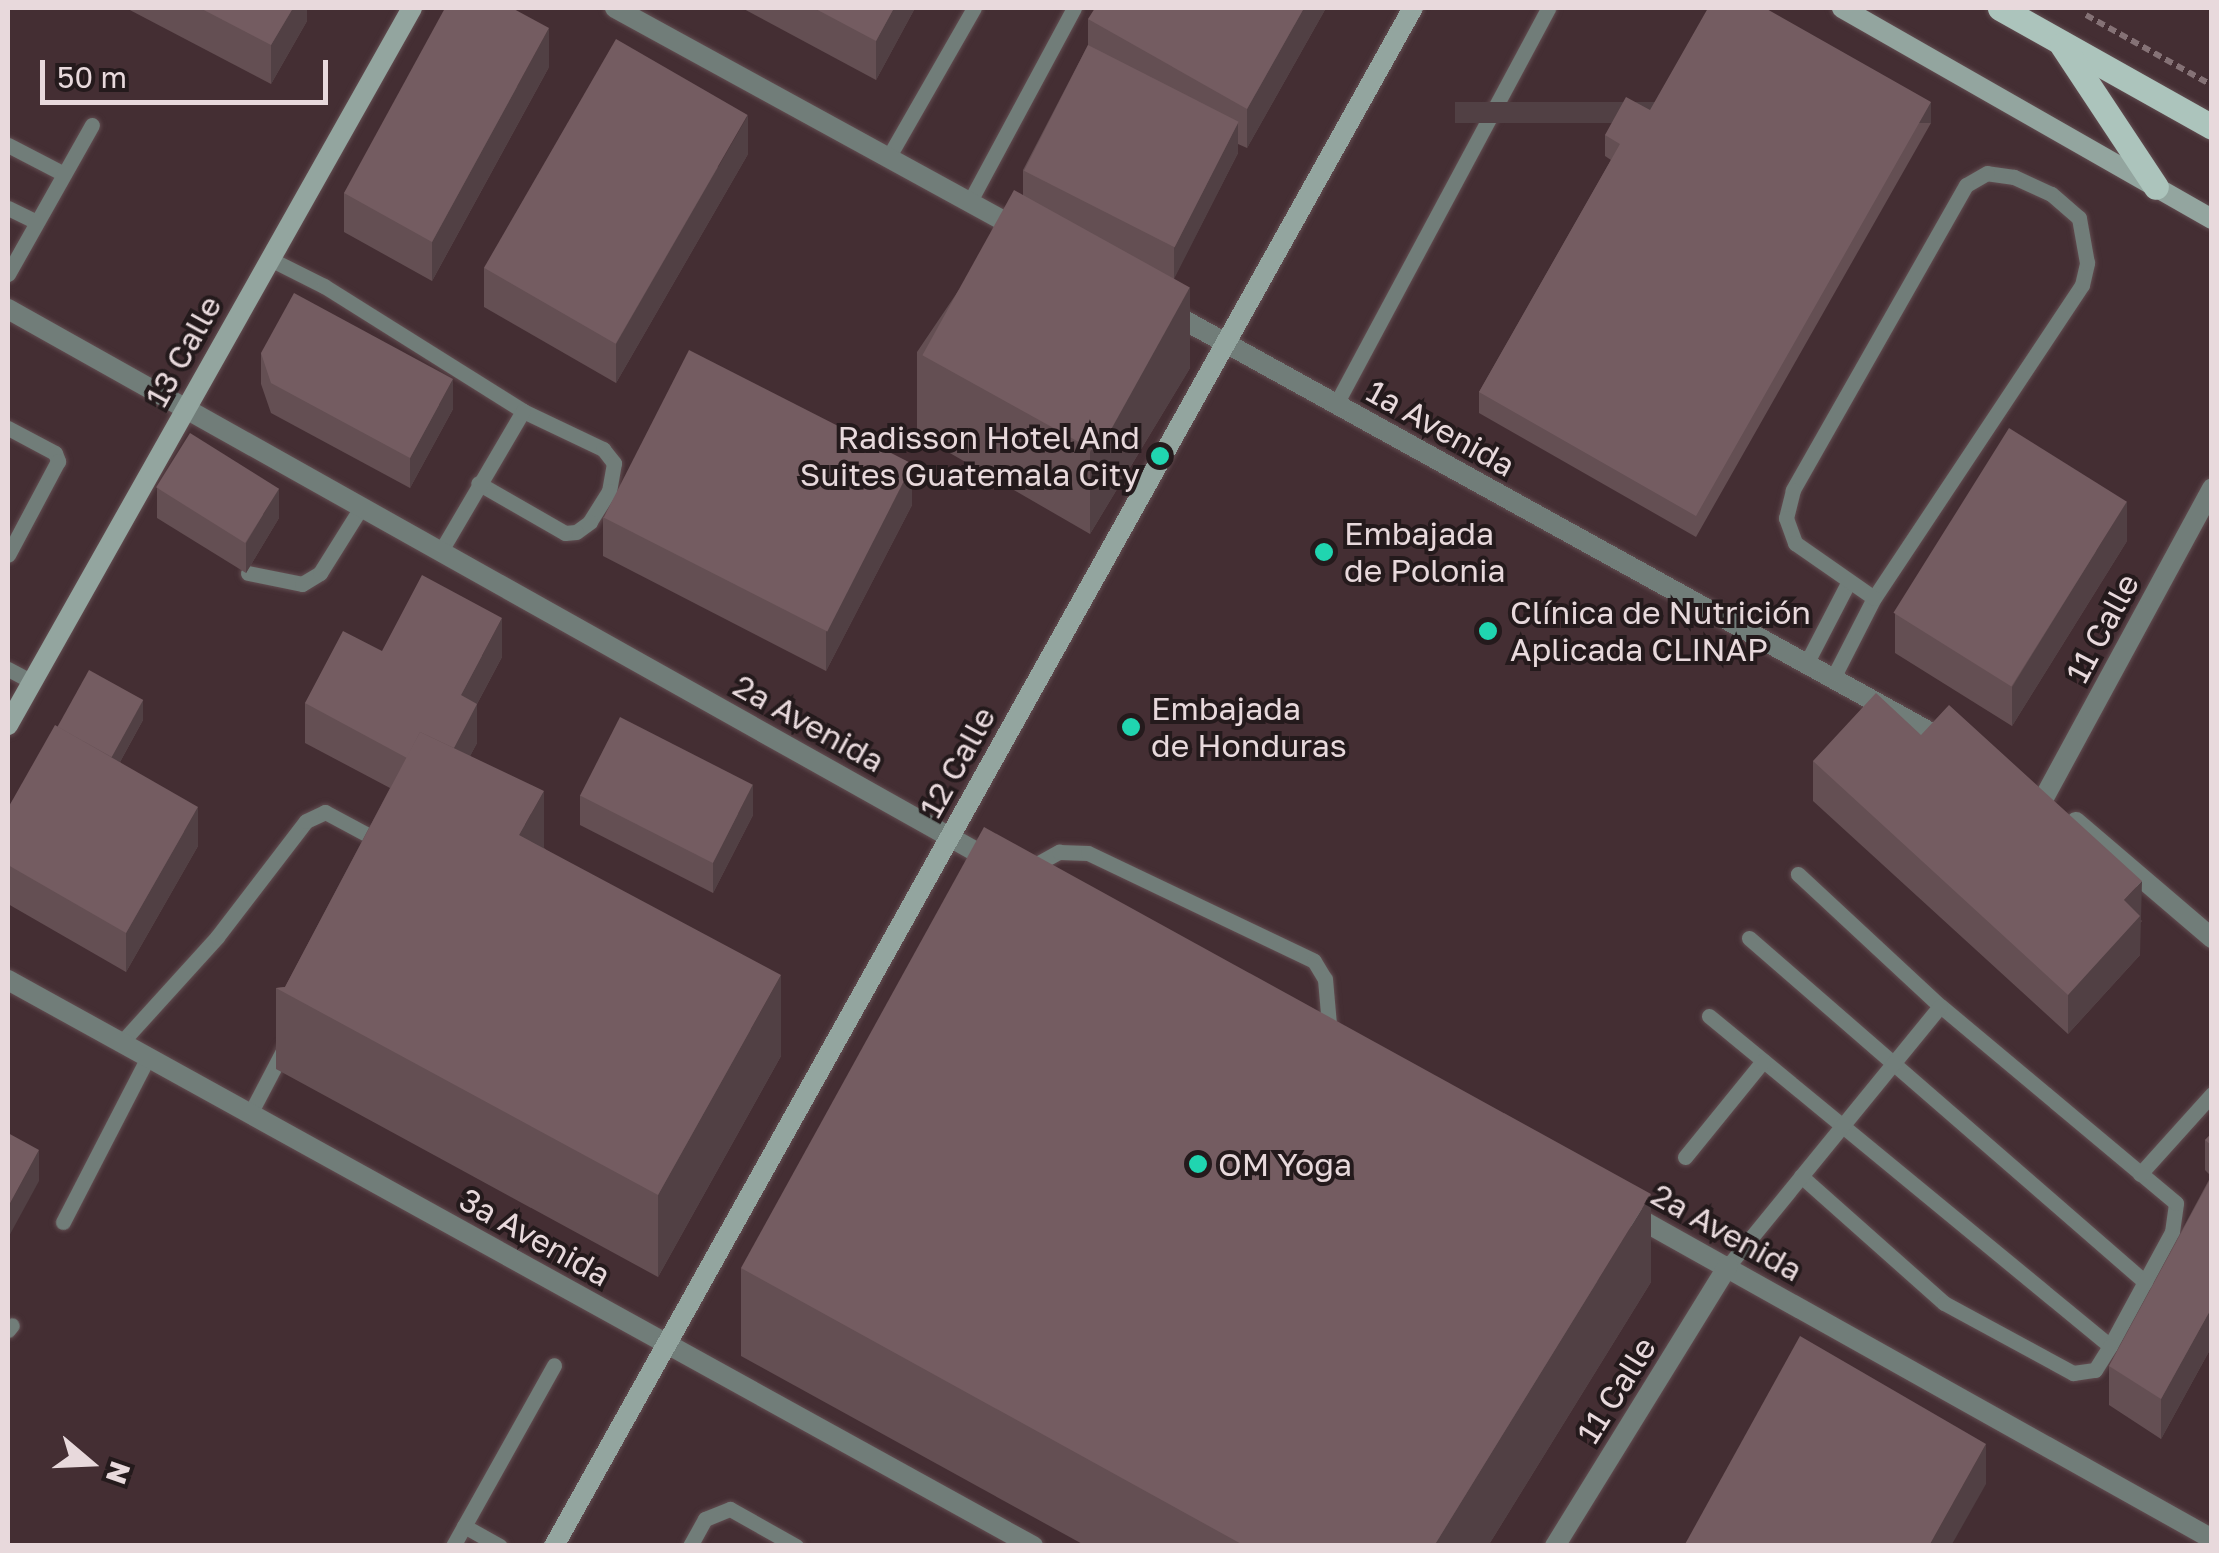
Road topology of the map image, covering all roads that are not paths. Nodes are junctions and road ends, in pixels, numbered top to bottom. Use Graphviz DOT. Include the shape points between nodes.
graph roads {
  1 [pos="412,8"];
  2 [pos="615,8"];
  3 [pos="974,8"];
  4 [pos="1074,8"];
  5 [pos="1413,8"];
  6 [pos="1548,8"];
  7 [pos="1842,8"];
  8 [pos="2000,8"];
  9 [pos="2060,41"];
  10 [pos="92,125"];
  11 [pos="2212,127"];
  12 [pos="8,144"];
  13 [pos="888,158"];
  14 [pos="64,174"];
  15 [pos="2156,188"];
  16 [pos="969,203"];
  17 [pos="8,208"];
  18 [pos="2212,218"];
  19 [pos="37,222"];
  20 [pos="1038,240"];
  21 [pos="270,259"];
  22 [pos="8,274"];
  23 [pos="1142,297"];
  24 [pos="8,309"];
  25 [pos="1228,344"];
  26 [pos="1336,404"];
  27 [pos="186,408"];
  28 [pos="523,411"];
  29 [pos="8,428"];
  30 [pos="478,483"];
  31 [pos="2212,488"];
  32 [pos="362,506"];
  33 [pos="442,549"];
  34 [pos="8,554"];
  35 [pos="248,573"];
  36 [pos="1848,582"];
  37 [pos="1874,598"];
  38 [pos="1806,664"];
  39 [pos="8,668"];
  40 [pos="1833,678"];
  41 [pos="32,682"];
  42 [pos="8,725"];
  43 [pos="1964,751"];
  44 [pos="949,837"];
  45 [pos="389,860"];
  46 [pos="1798,874"];
  47 [pos="1027,881"];
  48 [pos="1749,938"];
  49 [pos="2212,938"];
  50 [pos="8,980"];
  51 [pos="1940,1006"];
  52 [pos="1709,1016"];
  53 [pos="293,1034"];
  54 [pos="121,1042"];
  55 [pos="1329,1048"];
  56 [pos="148,1057"];
  57 [pos="1763,1062"];
  58 [pos="1892,1065"];
  59 [pos="2212,1094"];
  60 [pos="251,1112"];
  61 [pos="1841,1128"];
  62 [pos="1685,1157"];
  63 [pos="2140,1174"];
  64 [pos="1801,1176"];
  65 [pos="1610,1203"];
  66 [pos="63,1222"];
  67 [pos="1728,1266"];
  68 [pos="2145,1282"];
  69 [pos="666,1345"];
  70 [pos="2110,1346"];
  71 [pos="554,1365"];
  72 [pos="464,1526"];
  73 [pos="2212,1539"];
  74 [pos="452,1546"];
  75 [pos="500,1546"];
  76 [pos="554,1546"];
  77 [pos="690,1546"];
  78 [pos="796,1546"];
  79 [pos="1033,1546"];
  80 [pos="1555,1546"];
  1 -- 21 [label="main road, 13 Calle"];
  2 -- 13 [label="street"];
  3 -- 13 [label="lane"];
  4 -- 16 [label="lane"];
  5 -- 25 [label="main road, 12 Calle"];
  6 -- 26 [label="lane"];
  7 -- 15 [label="main road"];
  8 -- 9 [label="main road"];
  9 -- 11 [label="main road"];
  9 -- 15 [label="main road"];
  10 -- 14 [label="lane"];
  12 -- 14 [label="lane"];
  13 -- 16 [label="street"];
  14 -- 19 [label="lane"];
  15 -- 18 [label="main road"];
  16 -- 20 [label="street"];
  17 -- 19 [label="lane"];
  19 -- 22 [label="lane"];
  21 -- 27 [label="main road, 13 Calle"];
  21 -- 28 [label="lane"];
  23 -- 25 [label="street, 1a Avenida"];
  24 -- 27 [label="street, 2a Avenida"];
  25 -- 26 [label="street, 1a Avenida"];
  25 -- 44 [label="main road, 12 Calle"];
  26 -- 38 [label="street, 1a Avenida"];
  27 -- 32 [label="street, 2a Avenida"];
  27 -- 41 [label="main road, 13 Calle"];
  28 -- 30 [label="lane"];
  28 -- 30 [label="lane" via="603,449 614,463 590,522 564,533"];
  29 -- 34 [label="lane" via="55,453 58,461"];
  30 -- 33 [label="lane"];
  31 -- 49 [label="street, 11 Calle" via="2037,791"];
  32 -- 33 [label="street, 2a Avenida"];
  32 -- 35 [label="lane" via="320,573 302,584"];
  33 -- 44 [label="street, 2a Avenida"];
  36 -- 37 [label="lane"];
  36 -- 37 [label="lane" via="1794,543 1786,518 1792,490 1966,185 1987,173 2014,177 2079,218 2087,263 2082,286"];
  36 -- 38 [label="lane"];
  37 -- 40 [label="lane"];
  38 -- 40 [label="street, 1a Avenida"];
  39 -- 41 [label="lane"];
  40 -- 43 [label="street, 1a Avenida"];
  41 -- 42 [label="main road, 13 Calle"];
  44 -- 47 [label="street, 2a Avenida"];
  44 -- 69 [label="main road, 12 Calle"];
  45 -- 54 [label="lane" via="387,846 364,831 325,812 314,815 217,938"];
  46 -- 51 [label="lane"];
  47 -- 55 [label="lane" via="1058,852 1088,853 1314,961 1325,979"];
  48 -- 58 [label="lane"];
  50 -- 54 [label="street, 3a Avenida"];
  51 -- 58 [label="lane"];
  51 -- 63 [label="lane"];
  52 -- 57 [label="lane"];
  53 -- 60 [label="lane"];
  54 -- 56 [label="street, 3a Avenida"];
  56 -- 60 [label="street, 3a Avenida"];
  56 -- 66 [label="lane"];
  57 -- 61 [label="lane"];
  57 -- 62 [label="lane"];
  58 -- 61 [label="lane"];
  58 -- 68 [label="lane"];
  59 -- 63 [label="lane"];
  60 -- 69 [label="street, 3a Avenida"];
  61 -- 64 [label="lane"];
  61 -- 70 [label="lane"];
  63 -- 68 [label="lane" via="2176,1204 2172,1232"];
  64 -- 67 [label="lane"];
  64 -- 70 [label="lane" via="1944,1303 2074,1373 2095,1370"];
  65 -- 67 [label="street, 2a Avenida"];
  67 -- 73 [label="street, 2a Avenida"];
  67 -- 80 [label="street, 11 Calle"];
  68 -- 70 [label="lane"];
  69 -- 76 [label="main road, 12 Calle"];
  69 -- 79 [label="street, 3a Avenida"];
  71 -- 72 [label="lane"];
  72 -- 74 [label="lane"];
  72 -- 75 [label="lane"];
  77 -- 78 [label="lane" via="705,1519 730,1509"];
}
